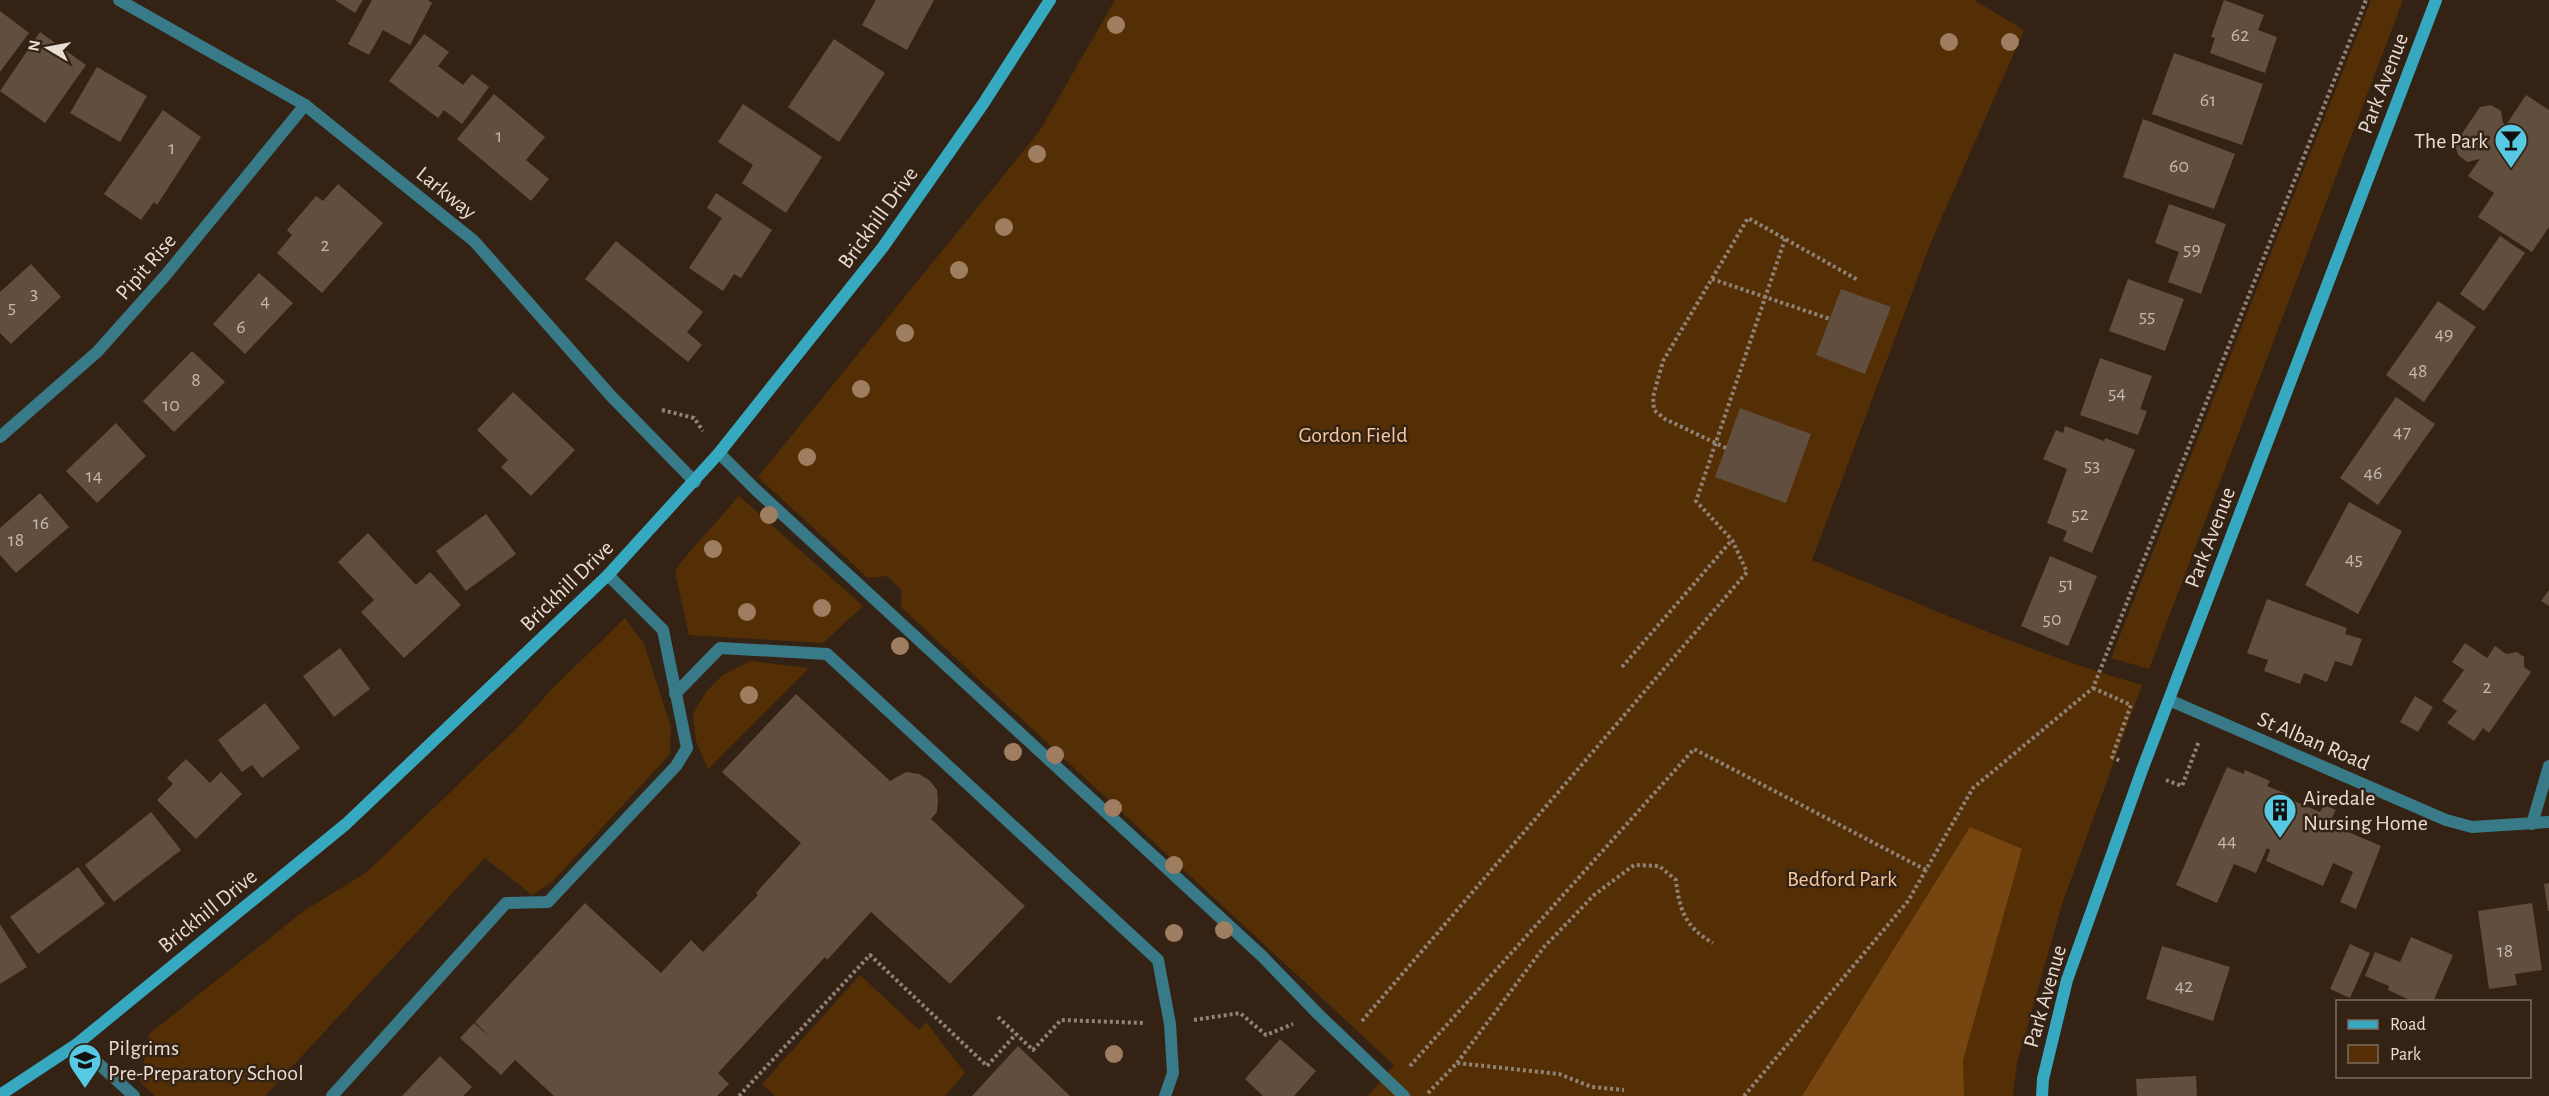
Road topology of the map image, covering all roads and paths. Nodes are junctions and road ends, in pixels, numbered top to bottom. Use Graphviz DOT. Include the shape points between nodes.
graph roads {
  1 [pos="119,0"];
  2 [pos="1050,0"];
  3 [pos="2366,0"];
  4 [pos="2436,0"];
  5 [pos="305,105"];
  6 [pos="1785,239"];
  7 [pos="1712,279"];
  8 [pos="1858,280"];
  9 [pos="1765,298"];
  10 [pos="1830,320"];
  11 [pos="656,405"];
  12 [pos="0,437"];
  13 [pos="1716,443"];
  14 [pos="1726,448"];
  15 [pos="719,453"];
  16 [pos="695,482"];
  17 [pos="1732,540"];
  18 [pos="608,575"];
  19 [pos="1622,667"];
  20 [pos="675,694"];
  21 [pos="2169,700"];
  22 [pos="2549,766"];
  23 [pos="2549,822"];
  24 [pos="2532,824"];
  25 [pos="1926,870"];
  26 [pos="1713,944"];
  27 [pos="1355,1028"];
  28 [pos="1016,1034"];
  29 [pos="77,1044"];
  30 [pos="1457,1063"];
  31 [pos="1393,1085"];
  32 [pos="1624,1090"];
  33 [pos="0,1095"];
  34 [pos="134,1096"];
  35 [pos="332,1096"];
  36 [pos="739,1096"];
  37 [pos="1165,1096"];
  38 [pos="1404,1096"];
  39 [pos="1426,1096"];
  40 [pos="1744,1096"];
  41 [pos="2042,1096"];
  1 -- 5 [label="street, Larkway"];
  2 -- 15 [label="street, Brickhill Drive" via="883,247"];
  3 -- 25 [label="path" via="2093,688 1973,788"];
  4 -- 21 [label="street, Park Avenue"];
  5 -- 12 [label="street, Pipit Rise" via="165,276 97,352"];
  5 -- 16 [label="street, Larkway" via="474,241 610,396"];
  6 -- 7 [label="path" via="1748,218"];
  6 -- 8 [label="path"];
  6 -- 9 [label="path"];
  7 -- 9 [label="path"];
  7 -- 13 [label="path" via="1663,361 1653,397 1654,410 1665,420"];
  9 -- 10 [label="path"];
  9 -- 13 [label="path"];
  11 -- 15 [label="path" via="664,411 694,418"];
  13 -- 14 [label="path"];
  13 -- 17 [label="path" via="1696,501"];
  15 -- 16 [label="street, Brickhill Drive"];
  15 -- 31 [label="street" via="1262,956"];
  16 -- 18 [label="street, Brickhill Drive"];
  17 -- 19 [label="path"];
  17 -- 27 [label="path" via="1747,572"];
  18 -- 20 [label="street" via="663,630"];
  18 -- 29 [label="street, Brickhill Drive" via="346,824"];
  20 -- 35 [label="street" via="687,748 676,766 548,902 506,903"];
  20 -- 37 [label="street" via="720,648 827,654 1158,960 1170,1024 1173,1073"];
  21 -- 24 [label="street, St Alban Road" via="2446,820 2472,827"];
  21 -- 41 [label="street, Park Avenue" via="2067,980"];
  22 -- 24 [label="street"];
  23 -- 24 [label="street, St Alban Road"];
  25 -- 31 [label="path" via="1694,748"];
  25 -- 40 [label="path" via="1908,901"];
  26 -- 30 [label="path" via="1685,920 1678,903 1676,880 1659,866 1634,865 1594,895 1544,947"];
  28 -- 36 [label="path" via="987,1066 870,955"];
  29 -- 33 [label="street, Brickhill Drive"];
  29 -- 34 [label="street"];
  30 -- 32 [label="path" via="1559,1074 1592,1088"];
  30 -- 39 [label="path"];
  31 -- 38 [label="street"];
}
